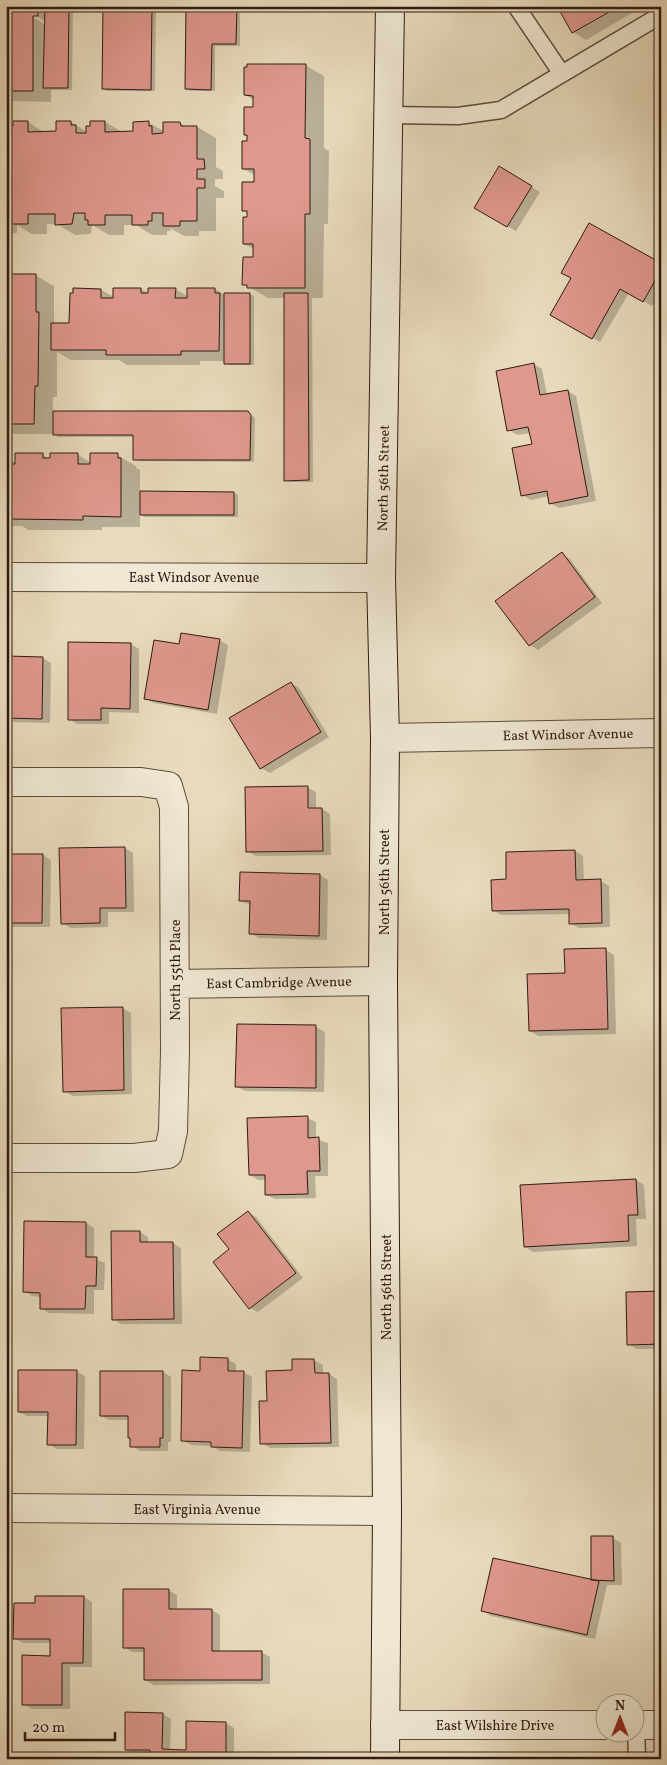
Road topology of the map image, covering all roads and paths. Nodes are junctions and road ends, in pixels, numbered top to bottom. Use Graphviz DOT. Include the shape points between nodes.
graph roads {
  1 [pos="390,6"];
  2 [pos="516,6"];
  3 [pos="661,15"];
  4 [pos="562,74"];
  5 [pos="389,115"];
  6 [pos="6,576"];
  7 [pos="381,578"];
  8 [pos="661,733"];
  9 [pos="385,738"];
  10 [pos="6,782"];
  11 [pos="384,981"];
  12 [pos="174,984"];
  13 [pos="6,1158"];
  14 [pos="6,1508"];
  15 [pos="387,1511"];
  16 [pos="385,1725"];
  17 [pos="594,1725"];
  18 [pos="640,1742"];
  19 [pos="385,1759"];
  20 [pos="637,1759"];
  1 -- 5 [label="street, North 56th Street"];
  2 -- 4 [label="lane"];
  3 -- 4 [label="lane"];
  4 -- 5 [label="lane" via="501,110 458,116"];
  5 -- 7 [label="street, North 56th Street"];
  6 -- 7 [label="street, East Windsor Avenue"];
  7 -- 9 [label="street, North 56th Street"];
  8 -- 9 [label="street, East Windsor Avenue"];
  9 -- 11 [label="street, North 56th Street"];
  10 -- 12 [label="street, North 55th Place" via="141,782 168,786 174,807"];
  11 -- 12 [label="street, East Cambridge Avenue"];
  11 -- 15 [label="street, North 56th Street"];
  12 -- 13 [label="street, North 55th Place" via="173,1131 168,1154 134,1158"];
  14 -- 15 [label="street, East Virginia Avenue"];
  15 -- 16 [label="street, North 56th Street"];
  16 -- 17 [label="street, East Wilshire Drive"];
  16 -- 19 [label="street, North 56th Street"];
  18 -- 20 [label="lane"];
}
